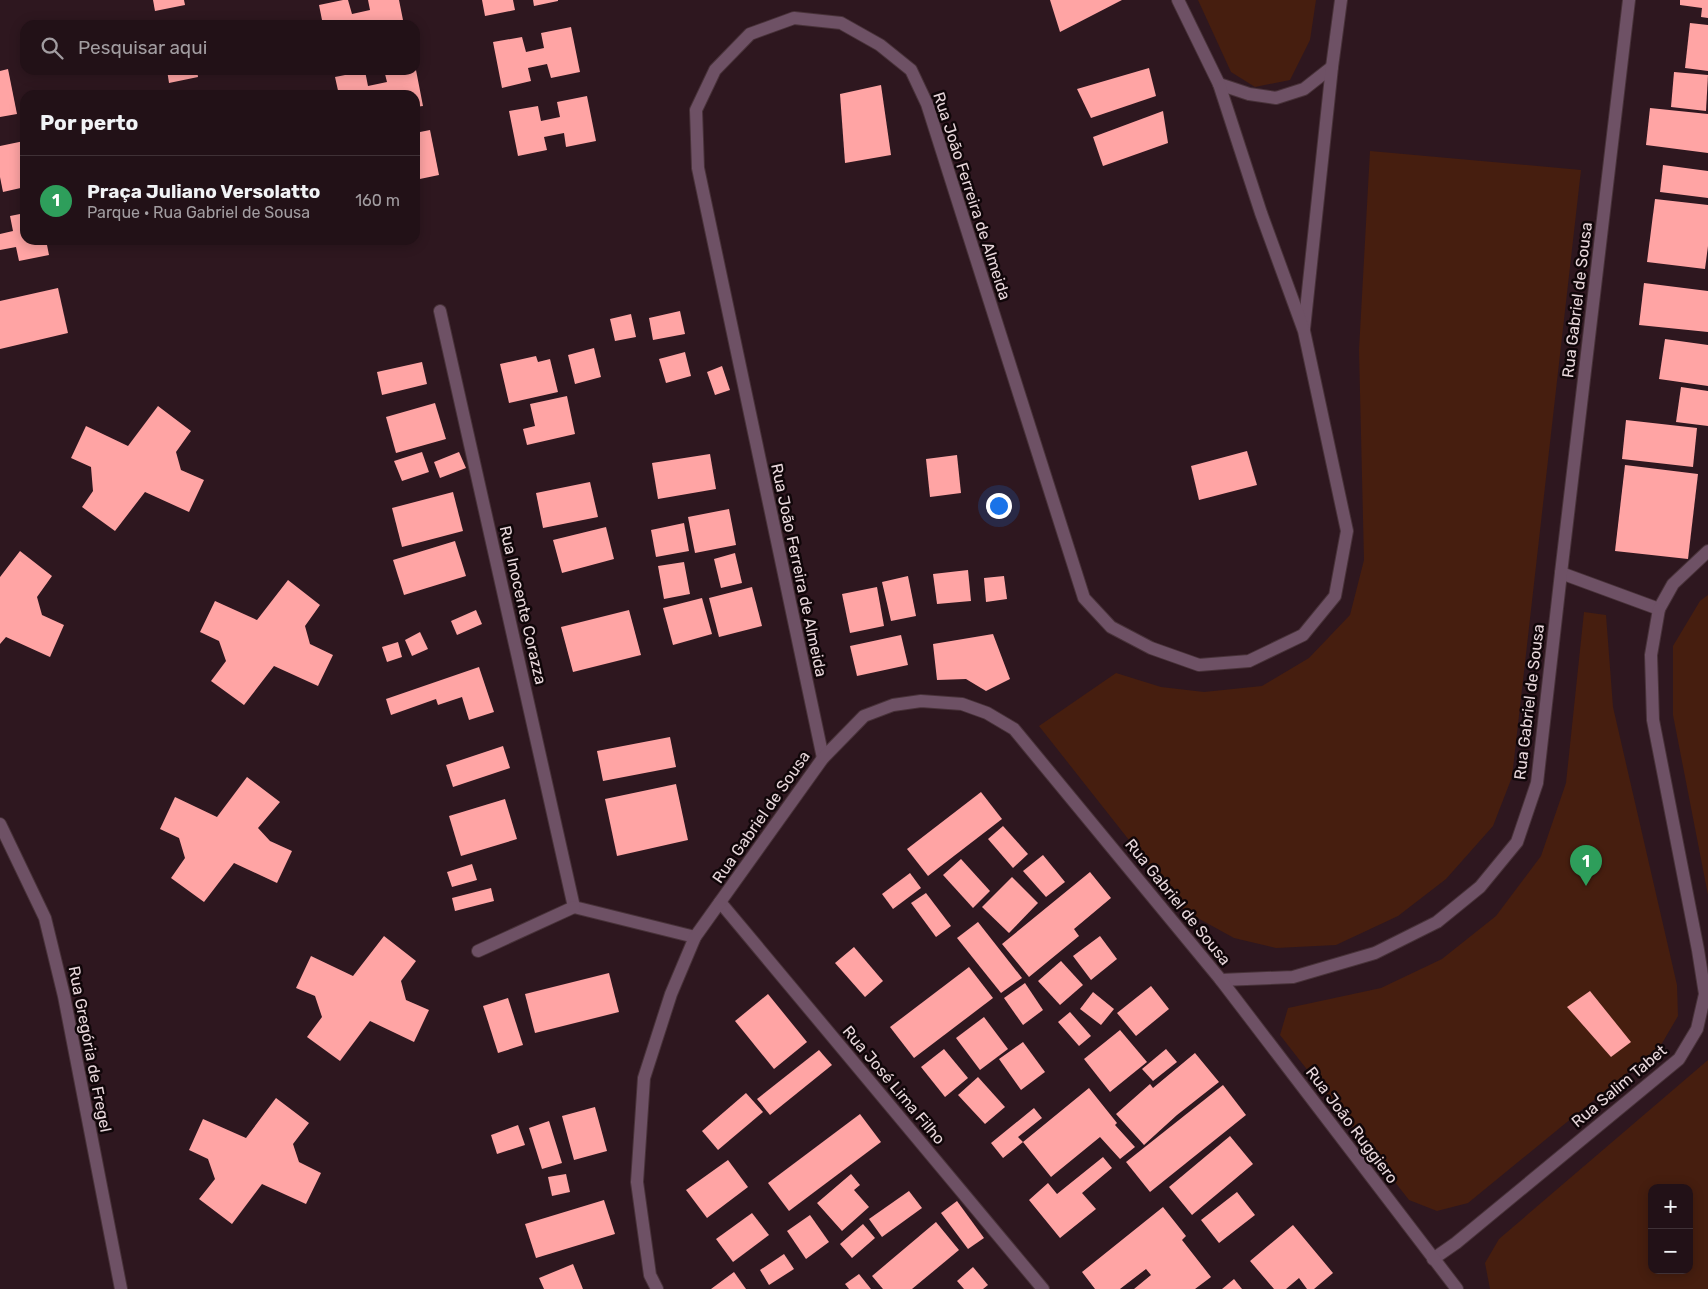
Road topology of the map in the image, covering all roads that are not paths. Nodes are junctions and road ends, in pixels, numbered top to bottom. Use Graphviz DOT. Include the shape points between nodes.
graph roads {
  1 [pos="1178,0"];
  2 [pos="1341,0"];
  3 [pos="1629,0"];
  4 [pos="1332,67"];
  5 [pos="1219,84"];
  6 [pos="440,311"];
  7 [pos="1304,331"];
  8 [pos="1708,551"];
  9 [pos="1561,573"];
  10 [pos="1659,609"];
  11 [pos="823,758"];
  12 [pos="0,824"];
  13 [pos="720,902"];
  14 [pos="574,907"];
  15 [pos="695,937"];
  16 [pos="478,952"];
  17 [pos="1221,980"];
  18 [pos="1433,1259"];
  19 [pos="121,1289"];
  20 [pos="657,1289"];
  21 [pos="1043,1289"];
  22 [pos="1457,1289"];
  1 -- 5 [label="street, Rua João Ferreira de Almeida"];
  2 -- 4 [label="street, Rua João Ferreira de Almeida"];
  3 -- 9 [label="street, Rua Gabriel de Sousa"];
  4 -- 5 [label="street" via="1304,89 1276,98 1248,94"];
  4 -- 7 [label="street, Rua João Ferreira de Almeida"];
  5 -- 7 [label="street, Rua João Ferreira de Almeida"];
  6 -- 14 [label="street, Rua Inocente Corazza"];
  7 -- 11 [label="street, Rua João Ferreira de Almeida" via="1347,531 1335,596 1302,635 1249,661 1199,665 1152,648 1111,627 1084,598 927,104 911,70 880,45 841,23 794,18 750,34 715,70 696,110 698,168"];
  8 -- 10 [label="street" via="1673,584"];
  9 -- 10 [label="street"];
  9 -- 17 [label="street, Rua Gabriel de Sousa" via="1537,783 1518,842 1480,887 1437,922 1375,953 1293,977"];
  10 -- 18 [label="street, Rua Salim Tabet" via="1652,655 1653,720 1705,994 1697,1029 1679,1060"];
  11 -- 13 [label="street, Rua Gabriel de Sousa"];
  11 -- 17 [label="street, Rua Gabriel de Sousa" via="864,716 893,705 921,701 962,704 1014,728"];
  12 -- 19 [label="street, Rua Gregória de Fregel" via="45,918 66,1006"];
  13 -- 15 [label="street, Rua Gabriel de Sousa"];
  13 -- 21 [label="street, Rua José Lima Filho"];
  14 -- 15 [label="street"];
  14 -- 16 [label="street"];
  15 -- 20 [label="street, Rua Gabriel de Sousa" via="671,994 644,1078 637,1182 650,1275"];
  17 -- 18 [label="street, Rua João Ruggiero"];
  18 -- 22 [label="street, Rua João Ruggiero"];
}
